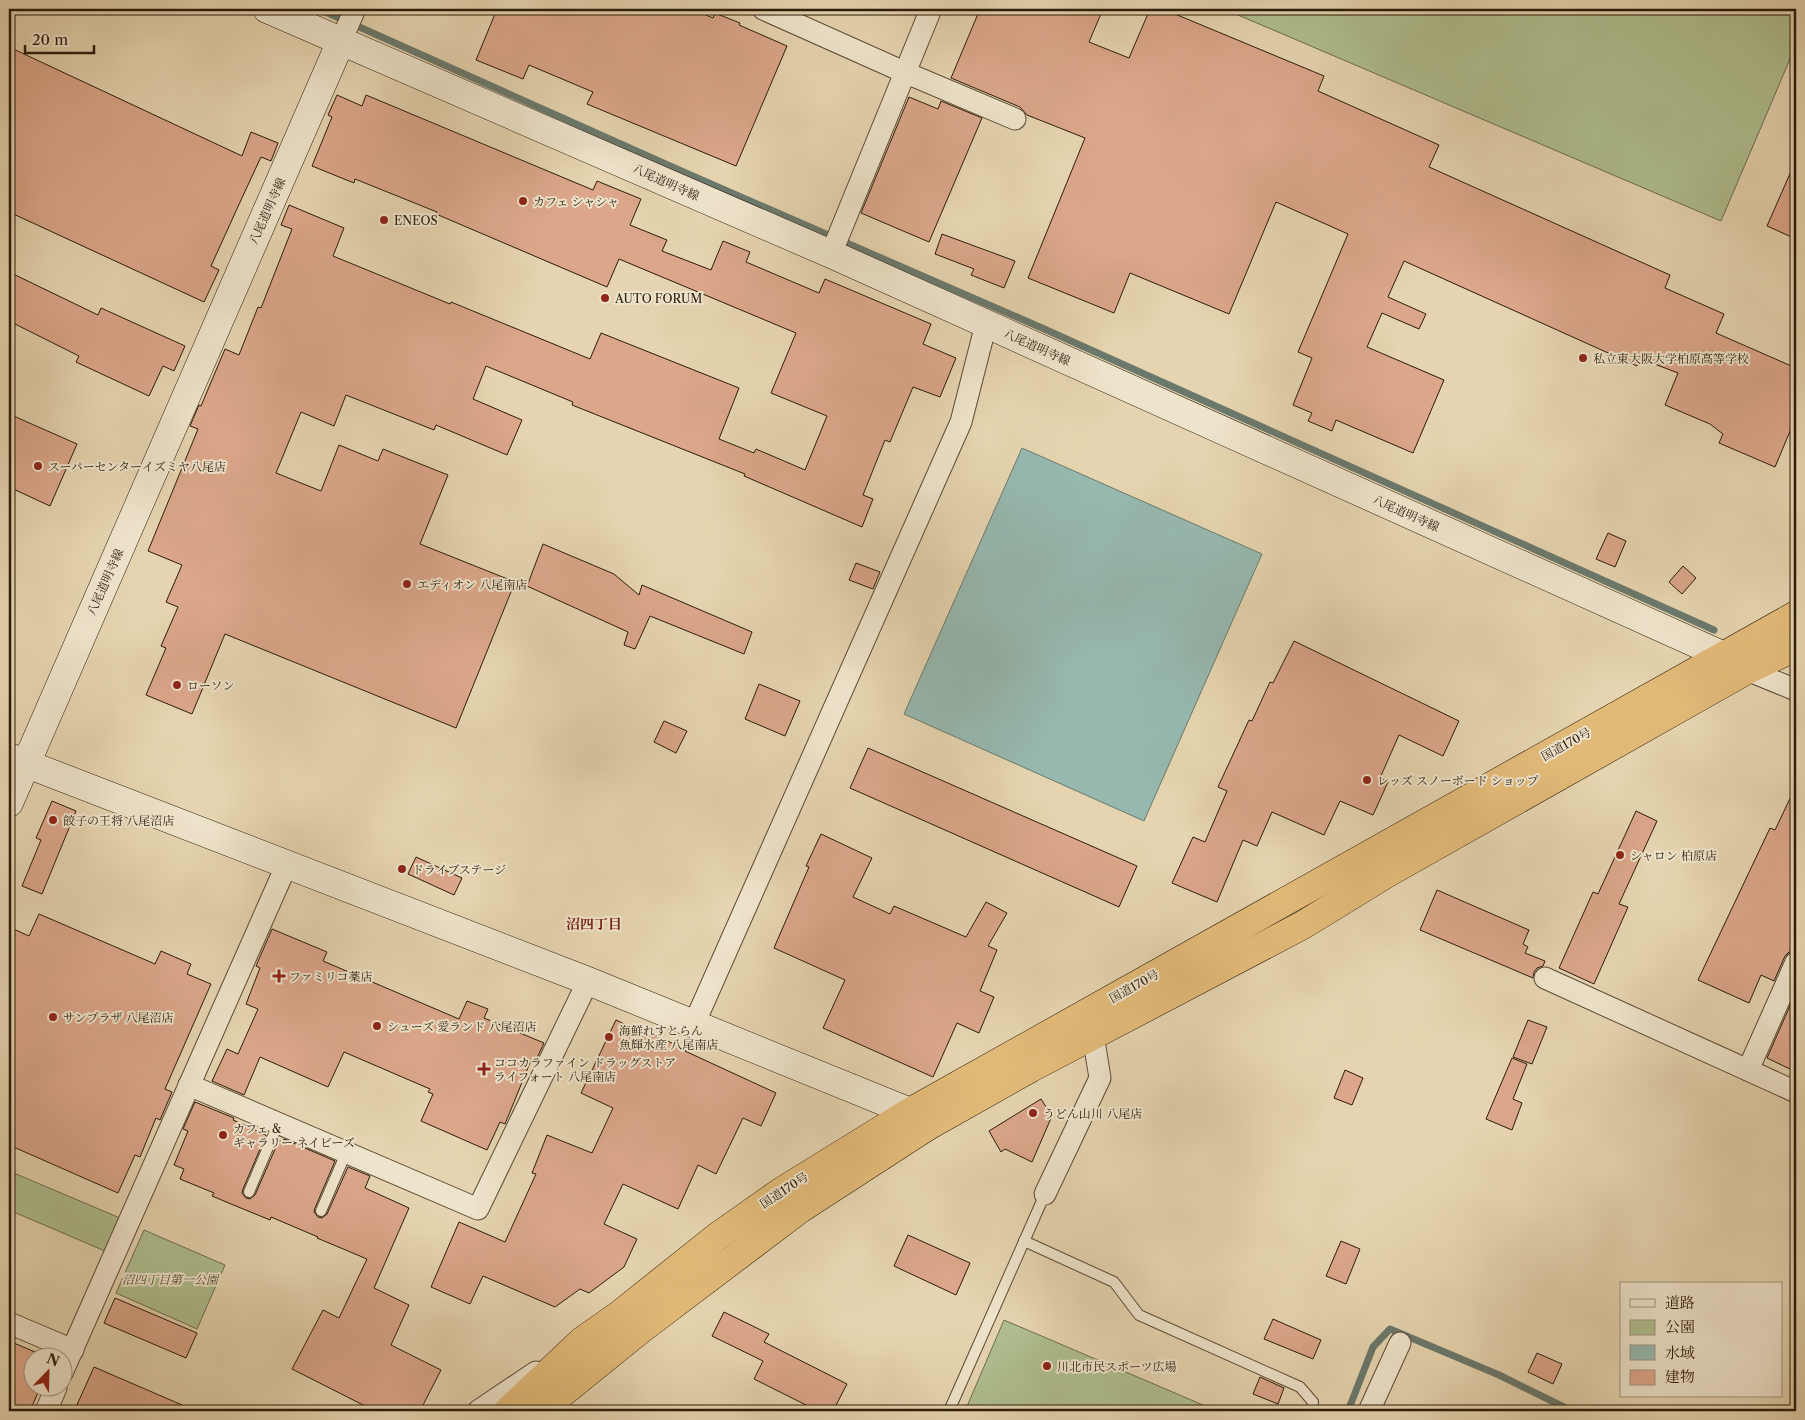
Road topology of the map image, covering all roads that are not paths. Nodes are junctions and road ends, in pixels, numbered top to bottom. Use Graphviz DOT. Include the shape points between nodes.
graph roads {
  1 [pos="267,9"];
  2 [pos="355,9"];
  3 [pos="763,9"];
  4 [pos="931,9"];
  5 [pos="342,41"];
  6 [pos="904,72"];
  7 [pos="1015,119"];
  8 [pos="836,242"];
  9 [pos="986,324"];
  10 [pos="1796,615"];
  11 [pos="1796,647"];
  12 [pos="1724,656"];
  13 [pos="1747,670"];
  14 [pos="1796,690"];
  15 [pos="17,760"];
  16 [pos="9,803"];
  17 [pos="288,864"];
  18 [pos="1796,962"];
  19 [pos="1545,978"];
  20 [pos="588,981"];
  21 [pos="694,1024"];
  22 [pos="1093,1035"];
  23 [pos="1748,1070"];
  24 [pos="189,1085"];
  25 [pos="1796,1092"];
  26 [pos="919,1119"];
  27 [pos="278,1124"];
  28 [pos="346,1153"];
  29 [pos="249,1192"];
  30 [pos="1045,1194"];
  31 [pos="321,1211"];
  32 [pos="1024,1241"];
  33 [pos="9,1323"];
  34 [pos="582,1341"];
  35 [pos="1400,1343"];
  36 [pos="67,1348"];
  37 [pos="72,1350"];
  38 [pos="602,1360"];
  39 [pos="52,1398"];
  40 [pos="46,1411"];
  41 [pos="478,1411"];
  42 [pos="508,1411"];
  43 [pos="540,1411"];
  44 [pos="559,1411"];
  45 [pos="949,1411"];
  46 [pos="1312,1411"];
  47 [pos="1369,1411"];
  1 -- 5 [label="main road"];
  2 -- 5 [label="street"];
  3 -- 6 [label="street"];
  4 -- 6 [label="street"];
  5 -- 8 [label="main road, 八尾道明寺線"];
  5 -- 15 [label="main road, 八尾道明寺線"];
  6 -- 7 [label="street"];
  6 -- 8 [label="street"];
  8 -- 9 [label="main road, 八尾道明寺線"];
  9 -- 12 [label="main road, 八尾道明寺線"];
  9 -- 21 [label="street" via="961,422"];
  10 -- 12 [label="highway, 国道170号"];
  11 -- 13 [label="highway, 国道170号"];
  12 -- 13 [label="main road, 八尾道明寺線"];
  12 -- 26 [label="highway, 国道170号"];
  13 -- 14 [label="street"];
  13 -- 22 [label="highway, 国道170号" via="1386,874 1303,925"];
  15 -- 16 [label="main road, 八尾道明寺線"];
  15 -- 17 [label="main road"];
  17 -- 20 [label="main road"];
  17 -- 24 [label="street"];
  18 -- 23 [label="street"];
  19 -- 23 [label="street"];
  20 -- 21 [label="main road"];
  20 -- 28 [label="street" via="478,1210"];
  21 -- 26 [label="main road"];
  22 -- 26 [label="highway, 国道170号" via="1031,1068"];
  22 -- 30 [label="street" via="1100,1078"];
  23 -- 25 [label="street"];
  24 -- 27 [label="street"];
  24 -- 37 [label="street"];
  26 -- 34 [label="highway, 国道170号" via="782,1191"];
  26 -- 38 [label="highway, 国道170号"];
  27 -- 28 [label="street"];
  27 -- 29 [label="lane"];
  28 -- 31 [label="lane"];
  30 -- 32 [label="lane"];
  32 -- 45 [label="lane"];
  32 -- 46 [label="lane" via="1114,1282 1139,1315 1300,1387 1313,1402"];
  33 -- 36 [label="street"];
  34 -- 41 [label="street"];
  34 -- 42 [label="highway, 国道170号"];
  35 -- 47 [label="street"];
  38 -- 43 [label="highway, 国道170号"];
  38 -- 44 [label="street"];
  39 -- 40 [label="street"];
}
